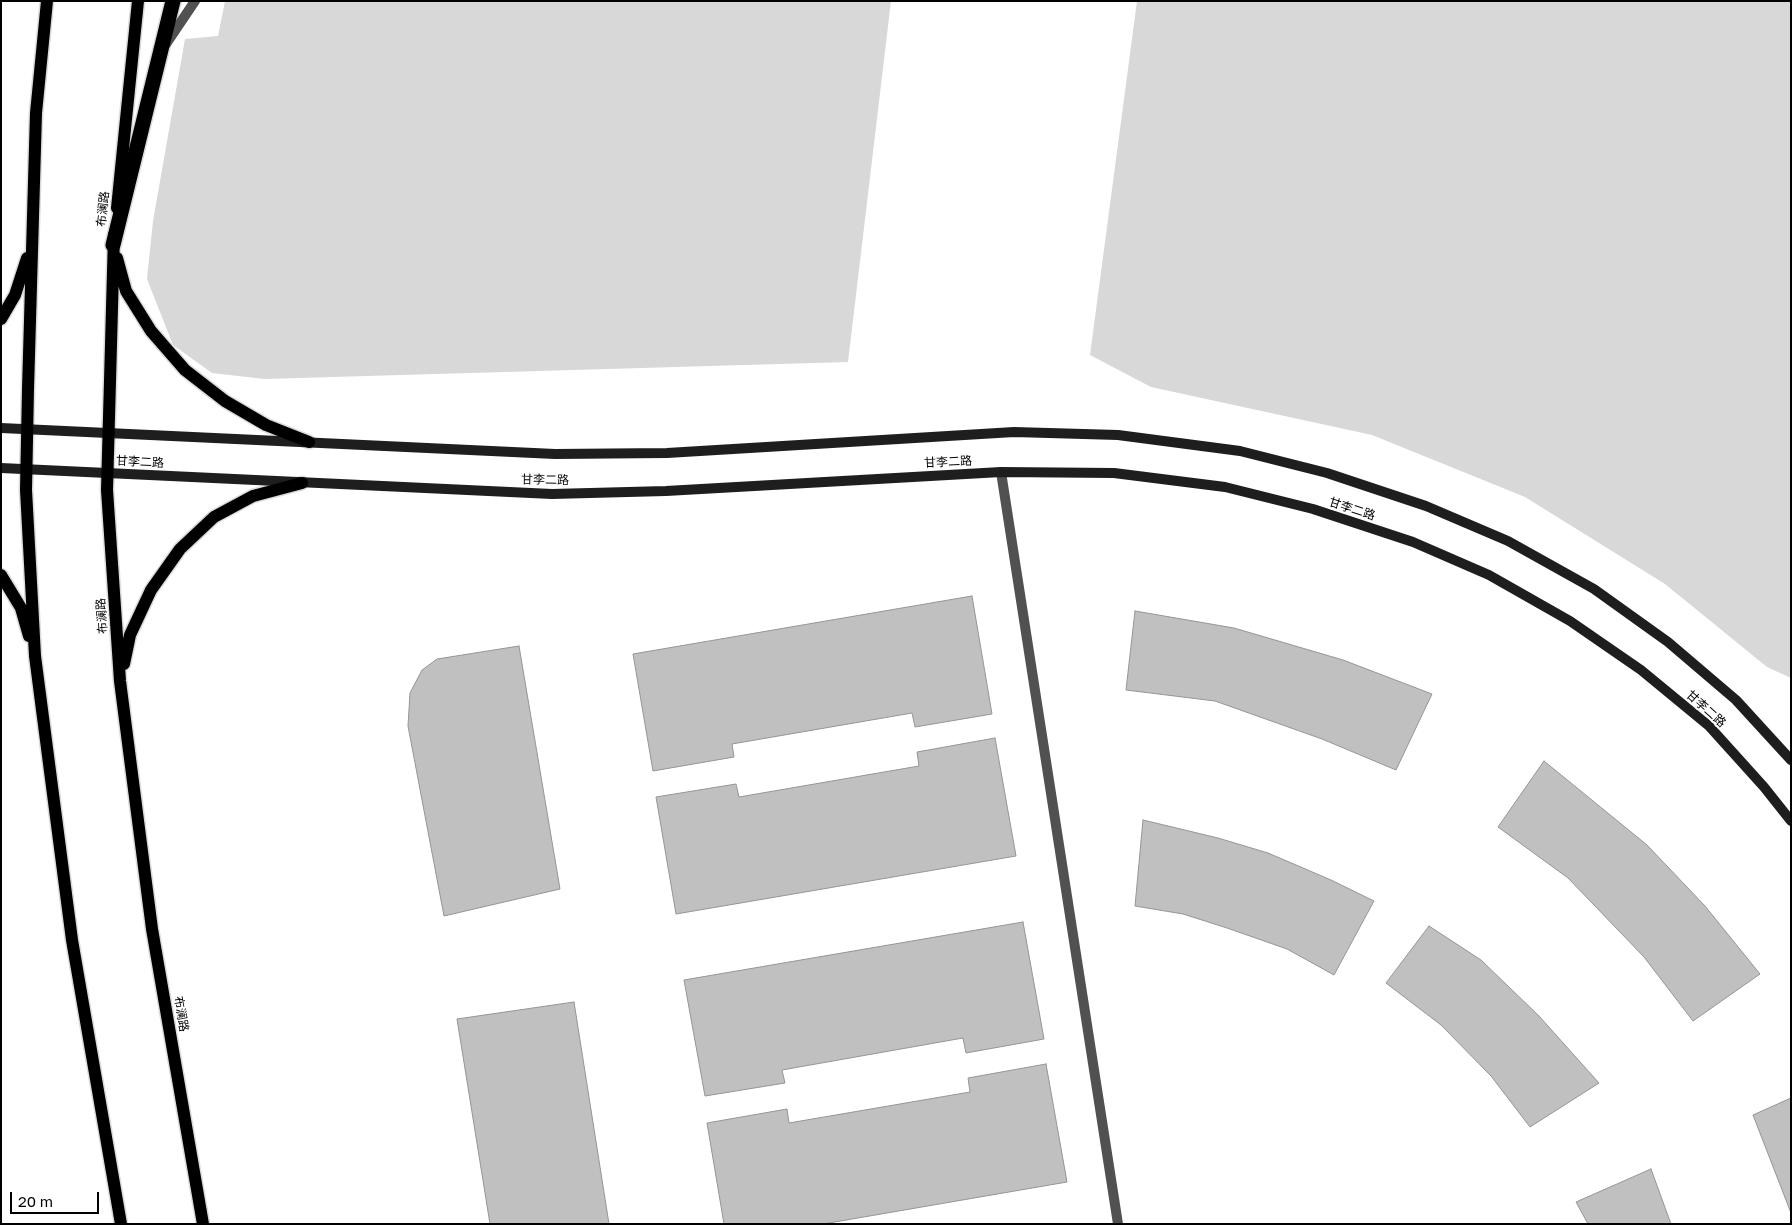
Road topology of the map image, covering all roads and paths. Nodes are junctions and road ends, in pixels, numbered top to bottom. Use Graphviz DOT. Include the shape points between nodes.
graph roads {
  1 [pos="47,1"];
  2 [pos="138,1"];
  3 [pos="173,1"];
  4 [pos="195,1"];
  5 [pos="161,51"];
  6 [pos="113,245"];
  7 [pos="31,246"];
  8 [pos="1,319"];
  9 [pos="1,428"];
  10 [pos="27,429"];
  11 [pos="108,433"];
  12 [pos="309,442"];
  13 [pos="1,468"];
  14 [pos="27,470"];
  15 [pos="1001,472"];
  16 [pos="108,473"];
  17 [pos="302,483"];
  18 [pos="1,575"];
  19 [pos="35,656"];
  20 [pos="120,681"];
  21 [pos="1791,760"];
  22 [pos="1791,820"];
  23 [pos="121,1224"];
  24 [pos="203,1224"];
  25 [pos="1118,1224"];
  1 -- 7 [label="main road" via="36,113"];
  2 -- 6 [label="main road, 布澜路"];
  3 -- 5 [label="highway"];
  4 -- 5 [label="lane"];
  5 -- 6 [label="highway"];
  6 -- 11 [label="main road, 布澜路"];
  6 -- 12 [label="main road" via="126,291 151,331 185,370 225,401 266,425"];
  7 -- 8 [label="main road" via="15,295"];
  7 -- 10 [label="main road"];
  9 -- 10 [label="main road, 甘李二路"];
  10 -- 11 [label="main road, 甘李二路"];
  10 -- 14 [label="main road"];
  11 -- 12 [label="main road, 甘李二路"];
  11 -- 16 [label="main road, 布澜路"];
  12 -- 21 [label="main road, 甘李二路" via="555,454 667,453 1014,432 1118,435 1240,451 1327,473 1426,506 1508,541 1586,584 1668,642 1736,700"];
  13 -- 14 [label="main road, 甘李二路"];
  14 -- 16 [label="main road, 甘李二路"];
  14 -- 19 [label="main road"];
  15 -- 17 [label="main road, 甘李二路" via="666,491 552,494"];
  15 -- 22 [label="main road, 甘李二路" via="1114,473 1225,487 1413,542 1489,575 1570,621 1641,670 1709,726"];
  15 -- 25 [label="lane"];
  16 -- 17 [label="main road, 甘李二路"];
  16 -- 20 [label="main road, 布澜路"];
  17 -- 20 [label="main road" via="253,496 214,517 180,549 151,590 130,635"];
  18 -- 19 [label="main road" via="21,608"];
  19 -- 23 [label="main road" via="72,940"];
  20 -- 24 [label="main road, 布澜路" via="152,928"];
}
